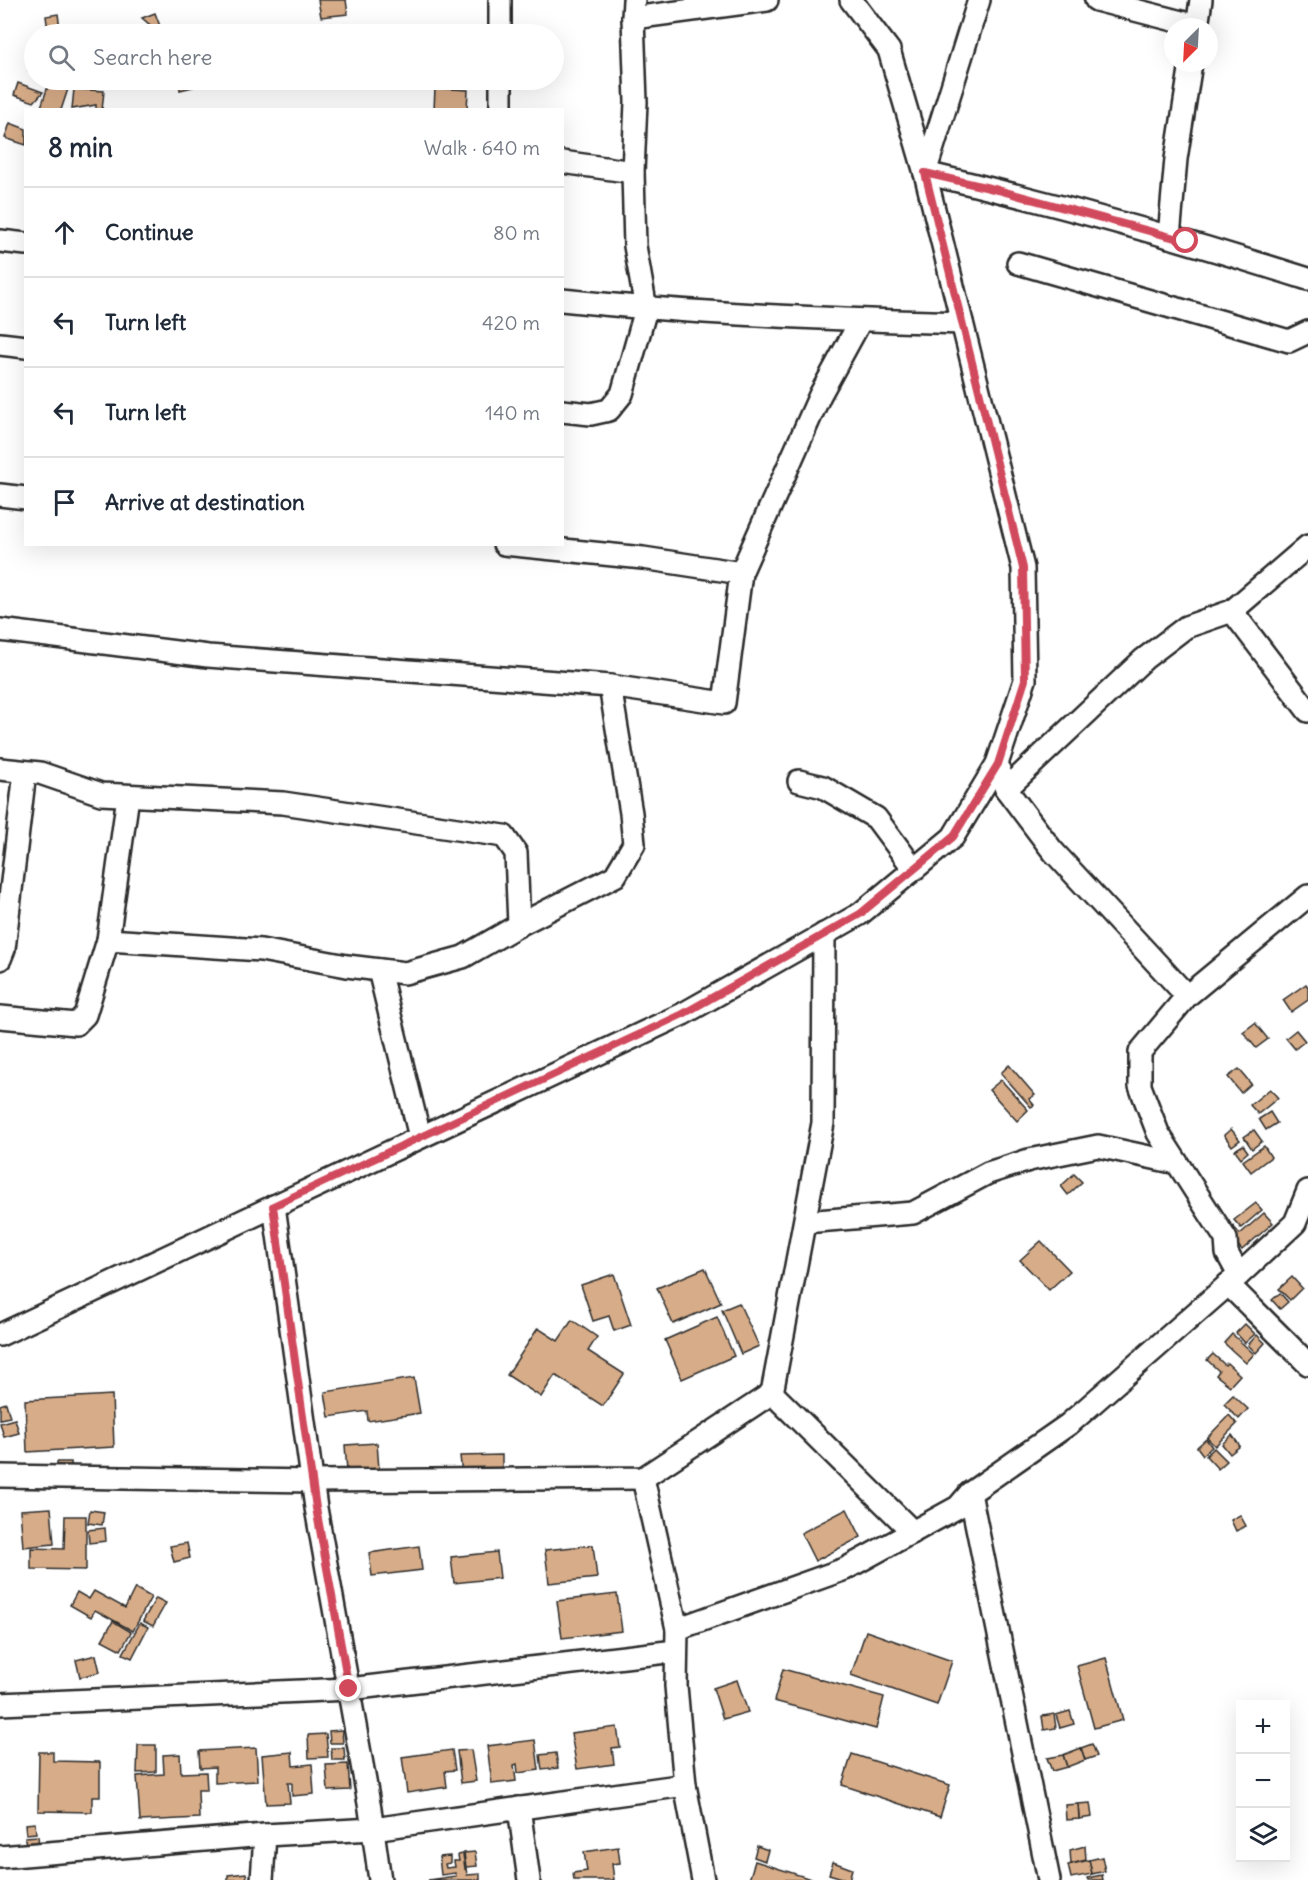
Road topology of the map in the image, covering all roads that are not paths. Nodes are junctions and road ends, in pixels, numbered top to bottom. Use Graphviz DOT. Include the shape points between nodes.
graph roads {
  1 [pos="500,0"];
  2 [pos="766,0"];
  3 [pos="851,0"];
  4 [pos="979,0"];
  5 [pos="1096,0"];
  6 [pos="1201,0"];
  7 [pos="634,9"];
  8 [pos="1166,18"];
  9 [pos="1198,18"];
  10 [pos="500,24"];
  11 [pos="1190,72"];
  12 [pos="501,90"];
  13 [pos="501,108"];
  14 [pos="564,162"];
  15 [pos="633,172"];
  16 [pos="925,173"];
  17 [pos="1169,237"];
  18 [pos="0,241"];
  19 [pos="24,244"];
  20 [pos="1018,263"];
  21 [pos="1308,279"];
  22 [pos="564,300"];
  23 [pos="646,309"];
  24 [pos="861,320"];
  25 [pos="962,323"];
  26 [pos="1308,332"];
  27 [pos="0,344"];
  28 [pos="24,347"];
  29 [pos="564,411"];
  30 [pos="0,495"];
  31 [pos="24,498"];
  32 [pos="524,546"];
  33 [pos="1308,546"];
  34 [pos="741,573"];
  35 [pos="1232,611"];
  36 [pos="0,630"];
  37 [pos="610,686"];
  38 [pos="1308,711"];
  39 [pos="998,764"];
  40 [pos="0,769"];
  41 [pos="25,772"];
  42 [pos="799,781"];
  43 [pos="1006,789"];
  44 [pos="128,796"];
  45 [pos="914,869"];
  46 [pos="1308,896"];
  47 [pos="519,925"];
  48 [pos="824,934"];
  49 [pos="108,940"];
  50 [pos="0,960"];
  51 [pos="379,970"];
  52 [pos="1188,996"];
  53 [pos="0,1017"];
  54 [pos="420,1137"];
  55 [pos="1177,1163"];
  56 [pos="1308,1191"];
  57 [pos="273,1206"];
  58 [pos="804,1222"];
  59 [pos="1301,1225"];
  60 [pos="1233,1280"];
  61 [pos="0,1335"];
  62 [pos="1308,1364"];
  63 [pos="772,1392"];
  64 [pos="0,1476"];
  65 [pos="643,1478"];
  66 [pos="313,1481"];
  67 [pos="970,1493"];
  68 [pos="913,1532"];
  69 [pos="677,1629"];
  70 [pos="676,1651"];
  71 [pos="349,1689"];
  72 [pos="0,1704"];
  73 [pos="685,1785"];
  74 [pos="519,1808"];
  75 [pos="373,1829"];
  76 [pos="264,1835"];
  77 [pos="0,1857"];
  78 [pos="262,1880"];
  79 [pos="380,1880"];
  80 [pos="529,1880"];
  81 [pos="703,1880"];
  82 [pos="1049,1880"];
  1 -- 10 [label="street"];
  2 -- 7 [label="street"];
  3 -- 16 [label="street" via="890,50"];
  4 -- 16 [label="street"];
  5 -- 8 [label="street"];
  6 -- 9 [label="street"];
  7 -- 15 [label="street"];
  11 -- 17 [label="street"];
  12 -- 13 [label="street"];
  14 -- 15 [label="street"];
  15 -- 23 [label="street" via="635,246"];
  16 -- 17 [label="street"];
  16 -- 25 [label="street"];
  17 -- 21 [label="street"];
  18 -- 19 [label="street"];
  20 -- 26 [label="street" via="1289,341"];
  22 -- 23 [label="street"];
  23 -- 24 [label="street"];
  23 -- 29 [label="street" via="622,394 609,410 591,414"];
  24 -- 25 [label="street"];
  24 -- 34 [label="street" via="820,395"];
  25 -- 39 [label="street" via="1023,568 1025,680"];
  27 -- 28 [label="street"];
  30 -- 31 [label="street"];
  32 -- 34 [label="street"];
  33 -- 35 [label="street"];
  34 -- 37 [label="street" via="724,703"];
  35 -- 38 [label="street"];
  35 -- 43 [label="street" via="1186,627 1144,659"];
  36 -- 37 [label="street" via="208,657"];
  37 -- 47 [label="street" via="634,844 615,876"];
  39 -- 43 [label="street"];
  39 -- 45 [label="street" via="953,837"];
  40 -- 41 [label="street"];
  41 -- 44 [label="street" via="40,772 101,795"];
  41 -- 50 [label="street"];
  42 -- 45 [label="street" via="823,787 876,818"];
  43 -- 52 [label="street" via="1052,850"];
  44 -- 47 [label="street" via="283,803 504,836 516,853"];
  44 -- 49 [label="street"];
  45 -- 48 [label="street" via="860,914"];
  46 -- 52 [label="street"];
  47 -- 51 [label="street" via="464,957 405,973"];
  48 -- 54 [label="street" via="683,1014"];
  48 -- 58 [label="street" via="824,1123"];
  49 -- 51 [label="street" via="261,950"];
  49 -- 53 [label="street" via="86,1015 76,1024"];
  51 -- 54 [label="street"];
  52 -- 55 [label="street" via="1140,1052 1140,1086 1147,1107"];
  54 -- 57 [label="street"];
  55 -- 58 [label="street" via="1098,1146 988,1173 913,1213"];
  55 -- 60 [label="street" via="1226,1239"];
  56 -- 59 [label="street"];
  57 -- 61 [label="street"];
  57 -- 66 [label="street"];
  58 -- 63 [label="street"];
  59 -- 60 [label="street"];
  60 -- 62 [label="street"];
  60 -- 67 [label="street" via="1069,1424"];
  63 -- 65 [label="street"];
  63 -- 68 [label="street"];
  64 -- 66 [label="street"];
  65 -- 66 [label="street"];
  65 -- 69 [label="street"];
  66 -- 71 [label="street"];
  67 -- 68 [label="street" via="958,1507"];
  67 -- 82 [label="street"];
  68 -- 69 [label="street" via="845,1569"];
  69 -- 70 [label="street"];
  70 -- 71 [label="street"];
  70 -- 73 [label="street"];
  71 -- 72 [label="street"];
  71 -- 75 [label="street"];
  73 -- 74 [label="street"];
  73 -- 81 [label="street"];
  74 -- 75 [label="street"];
  74 -- 80 [label="street"];
  75 -- 76 [label="street"];
  75 -- 79 [label="street"];
  76 -- 77 [label="street"];
  76 -- 78 [label="street"];
}
